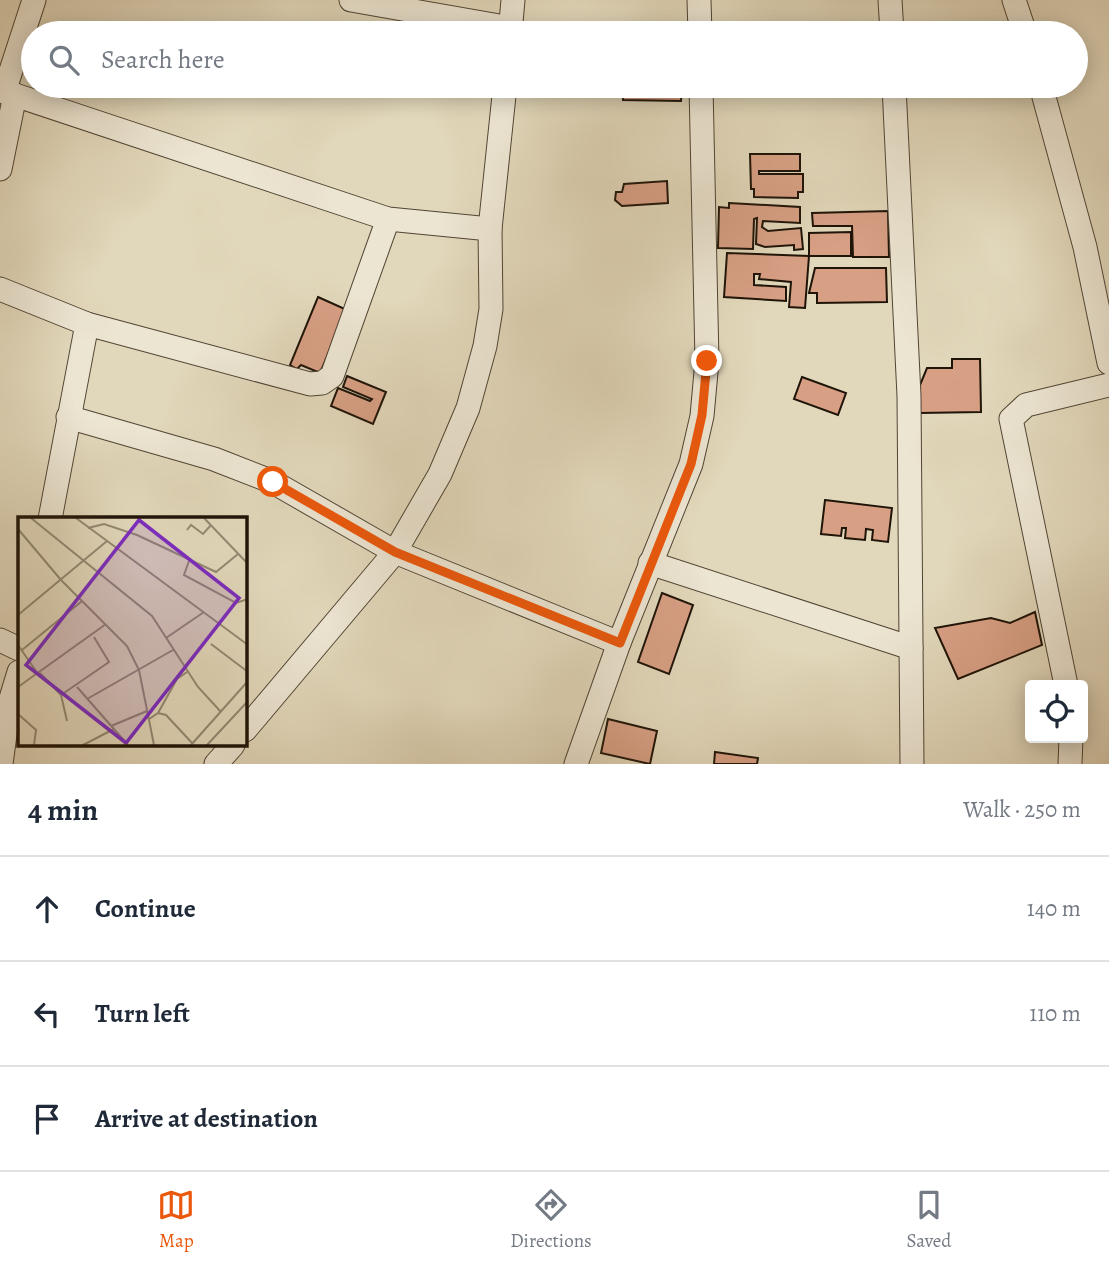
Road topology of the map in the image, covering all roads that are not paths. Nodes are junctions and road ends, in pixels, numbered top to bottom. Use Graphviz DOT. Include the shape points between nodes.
graph roads {
  1 [pos="34,0"];
  2 [pos="351,0"];
  3 [pos="513,0"];
  4 [pos="699,0"];
  5 [pos="890,0"];
  6 [pos="1014,0"];
  7 [pos="28,21"];
  8 [pos="462,21"];
  9 [pos="511,21"];
  10 [pos="700,21"];
  11 [pos="891,21"];
  12 [pos="1021,21"];
  13 [pos="21,44"];
  14 [pos="7,92"];
  15 [pos="25,98"];
  16 [pos="504,98"];
  17 [pos="701,98"];
  18 [pos="895,98"];
  19 [pos="1044,98"];
  20 [pos="0,169"];
  21 [pos="388,219"];
  22 [pos="490,229"];
  23 [pos="0,289"];
  24 [pos="87,324"];
  25 [pos="1109,363"];
  26 [pos="1109,384"];
  27 [pos="68,417"];
  28 [pos="50,517"];
  29 [pos="395,552"];
  30 [pos="650,563"];
  31 [pos="0,640"];
  32 [pos="620,643"];
  33 [pos="911,648"];
  34 [pos="18,649"];
  35 [pos="18,674"];
  36 [pos="1065,680"];
  37 [pos="5,704"];
  38 [pos="247,728"];
  39 [pos="1071,743"];
  40 [pos="232,746"];
  41 [pos="1,764"];
  42 [pos="216,764"];
  43 [pos="576,764"];
  44 [pos="912,764"];
  45 [pos="1070,764"];
  1 -- 7 [label="street"];
  2 -- 8 [label="street"];
  3 -- 9 [label="street"];
  4 -- 10 [label="street"];
  5 -- 11 [label="street"];
  6 -- 12 [label="street"];
  13 -- 14 [label="street"];
  14 -- 20 [label="street"];
  15 -- 21 [label="street"];
  16 -- 22 [label="street"];
  17 -- 30 [label="street" via="707,361 702,415 691,464"];
  18 -- 33 [label="street" via="909,396"];
  19 -- 25 [label="street" via="1085,247"];
  21 -- 22 [label="street"];
  21 -- 24 [label="street" via="332,376 321,383"];
  22 -- 29 [label="street" via="491,310 471,395 440,474"];
  23 -- 24 [label="street"];
  24 -- 27 [label="street"];
  26 -- 36 [label="street" via="1026,405 1011,419"];
  27 -- 28 [label="street"];
  27 -- 29 [label="street" via="214,459 273,482"];
  29 -- 32 [label="street"];
  29 -- 38 [label="street"];
  30 -- 32 [label="street"];
  30 -- 33 [label="street"];
  31 -- 34 [label="street"];
  32 -- 43 [label="street"];
  33 -- 44 [label="street"];
  35 -- 37 [label="street"];
  37 -- 41 [label="street"];
  39 -- 45 [label="street"];
  40 -- 42 [label="street"];
}
